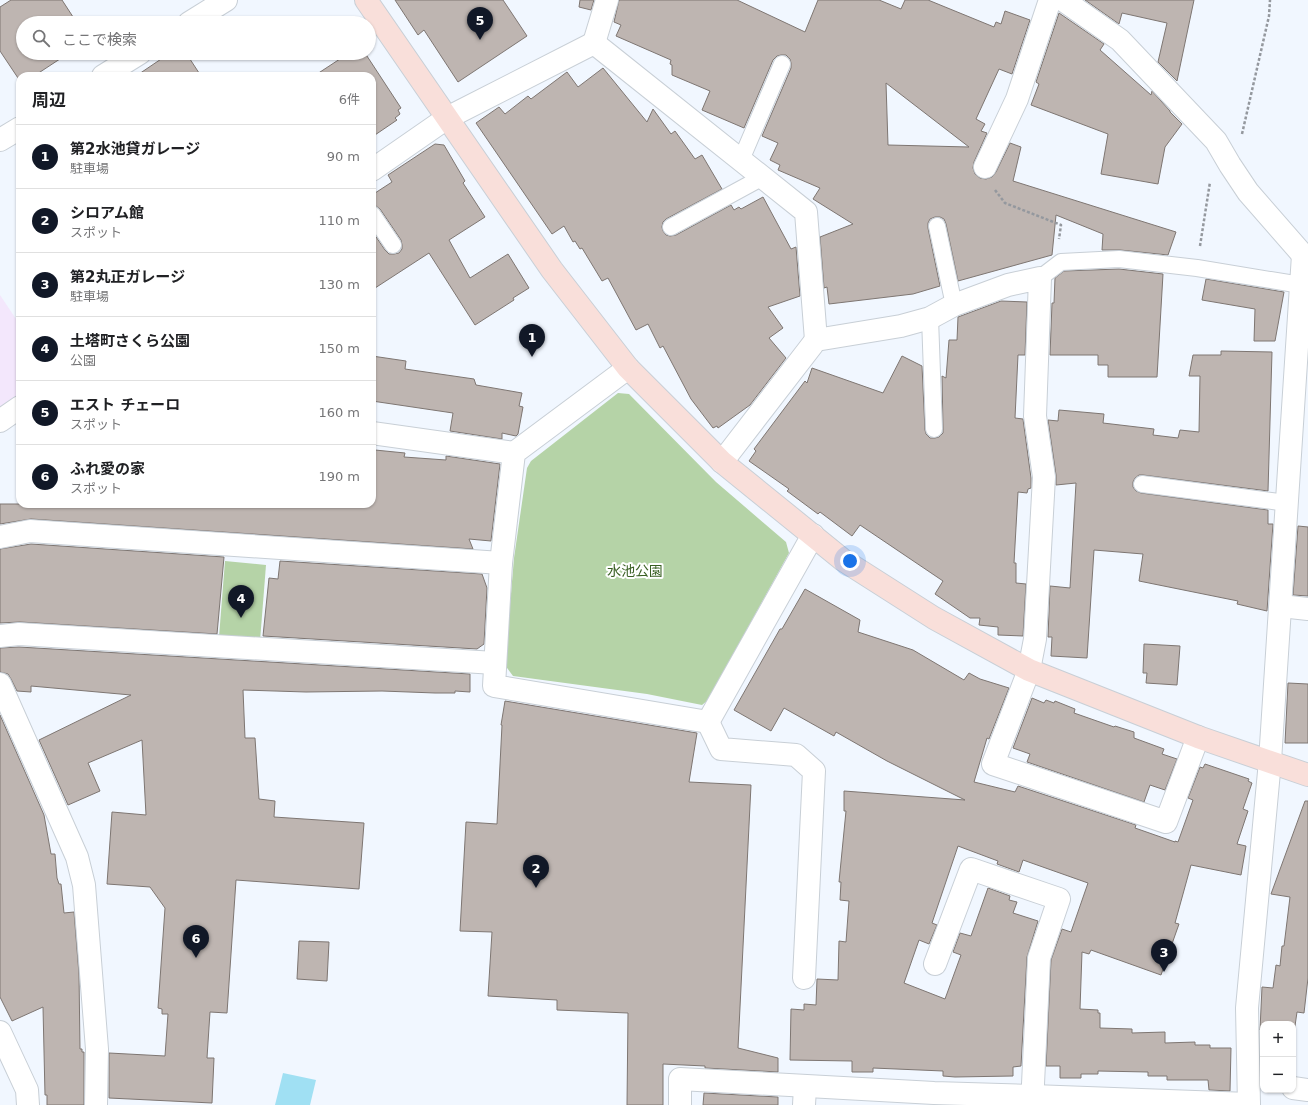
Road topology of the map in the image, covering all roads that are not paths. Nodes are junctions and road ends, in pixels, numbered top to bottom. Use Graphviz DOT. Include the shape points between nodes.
graph roads {
  1 [pos="226,0"];
  2 [pos="607,0"];
  3 [pos="1050,0"];
  4 [pos="1063,0"];
  5 [pos="370,1"];
  6 [pos="200,16"];
  7 [pos="594,43"];
  8 [pos="129,60"];
  9 [pos="782,64"];
  10 [pos="109,72"];
  11 [pos="447,118"];
  12 [pos="16,130"];
  13 [pos="0,140"];
  14 [pos="741,160"];
  15 [pos="376,167"];
  16 [pos="985,167"];
  17 [pos="763,177"];
  18 [pos="376,220"];
  19 [pos="937,226"];
  20 [pos="671,227"];
  21 [pos="393,245"];
  22 [pos="1306,257"];
  23 [pos="1048,272"];
  24 [pos="1301,285"];
  25 [pos="954,306"];
  26 [pos="930,318"];
  27 [pos="816,340"];
  28 [pos="628,368"];
  29 [pos="16,411"];
  30 [pos="0,421"];
  31 [pos="934,429"];
  32 [pos="376,434"];
  33 [pos="514,453"];
  34 [pos="722,462"];
  35 [pos="1142,484"];
  36 [pos="1287,503"];
  37 [pos="813,535"];
  38 [pos="0,537"];
  39 [pos="501,564"];
  40 [pos="1281,606"];
  41 [pos="1308,609"];
  42 [pos="0,636"];
  43 [pos="495,663"];
  44 [pos="1029,670"];
  45 [pos="0,684"];
  46 [pos="708,722"];
  47 [pos="1198,736"];
  48 [pos="1270,761"];
  49 [pos="1308,775"];
  50 [pos="935,964"];
  51 [pos="804,978"];
  52 [pos="0,1032"];
  53 [pos="1256,1082"];
  54 [pos="1296,1088"];
  55 [pos="1308,1090"];
  56 [pos="805,1096"];
  57 [pos="934,1099"];
  58 [pos="1032,1100"];
  59 [pos="28,1105"];
  60 [pos="96,1105"];
  61 [pos="680,1105"];
  62 [pos="1249,1105"];
  1 -- 6 [label="street"];
  2 -- 7 [label="street"];
  3 -- 16 [label="street" via="1017,99"];
  4 -- 22 [label="street" via="1120,40 1216,142 1248,192"];
  5 -- 11 [label="street"];
  7 -- 11 [label="street"];
  7 -- 14 [label="street"];
  8 -- 10 [label="street"];
  9 -- 14 [label="lane"];
  11 -- 15 [label="street"];
  11 -- 28 [label="street" via="552,270"];
  12 -- 13 [label="street"];
  14 -- 17 [label="street"];
  17 -- 20 [label="lane"];
  17 -- 27 [label="street" via="806,212"];
  18 -- 21 [label="lane"];
  19 -- 25 [label="lane"];
  22 -- 24 [label="street"];
  23 -- 24 [label="lane" via="1061,262 1119,258"];
  23 -- 25 [label="street"];
  23 -- 44 [label="street" via="1035,416 1044,476 1034,639"];
  24 -- 36 [label="street"];
  25 -- 26 [label="street"];
  26 -- 27 [label="street" via="901,326"];
  26 -- 31 [label="lane"];
  27 -- 34 [label="street"];
  28 -- 33 [label="street"];
  28 -- 34 [label="street"];
  29 -- 30 [label="street"];
  32 -- 33 [label="street"];
  33 -- 39 [label="street"];
  34 -- 37 [label="street"];
  35 -- 36 [label="lane"];
  36 -- 40 [label="street"];
  37 -- 44 [label="street" via="843,560 934,618"];
  37 -- 46 [label="street"];
  38 -- 39 [label="street" via="30,531"];
  39 -- 43 [label="street"];
  40 -- 41 [label="street"];
  40 -- 48 [label="street"];
  42 -- 43 [label="street" via="19,634"];
  43 -- 46 [label="street" via="494,686"];
  44 -- 47 [label="street"];
  44 -- 47 [label="street" via="993,764 1166,822"];
  45 -- 60 [label="street" via="77,857 84,885 97,1049"];
  46 -- 51 [label="street" via="721,748 796,755 814,771"];
  47 -- 48 [label="street"];
  48 -- 49 [label="street"];
  48 -- 53 [label="street" via="1247,1008"];
  50 -- 58 [label="street" via="971,868 1060,899 1039,958"];
  52 -- 59 [label="street" via="27,1090"];
  53 -- 62 [label="street"];
  54 -- 55 [label="street"];
  56 -- 57 [label="street"];
  56 -- 61 [label="street" via="680,1079"];
  57 -- 58 [label="street"];
  58 -- 62 [label="street"];
}
